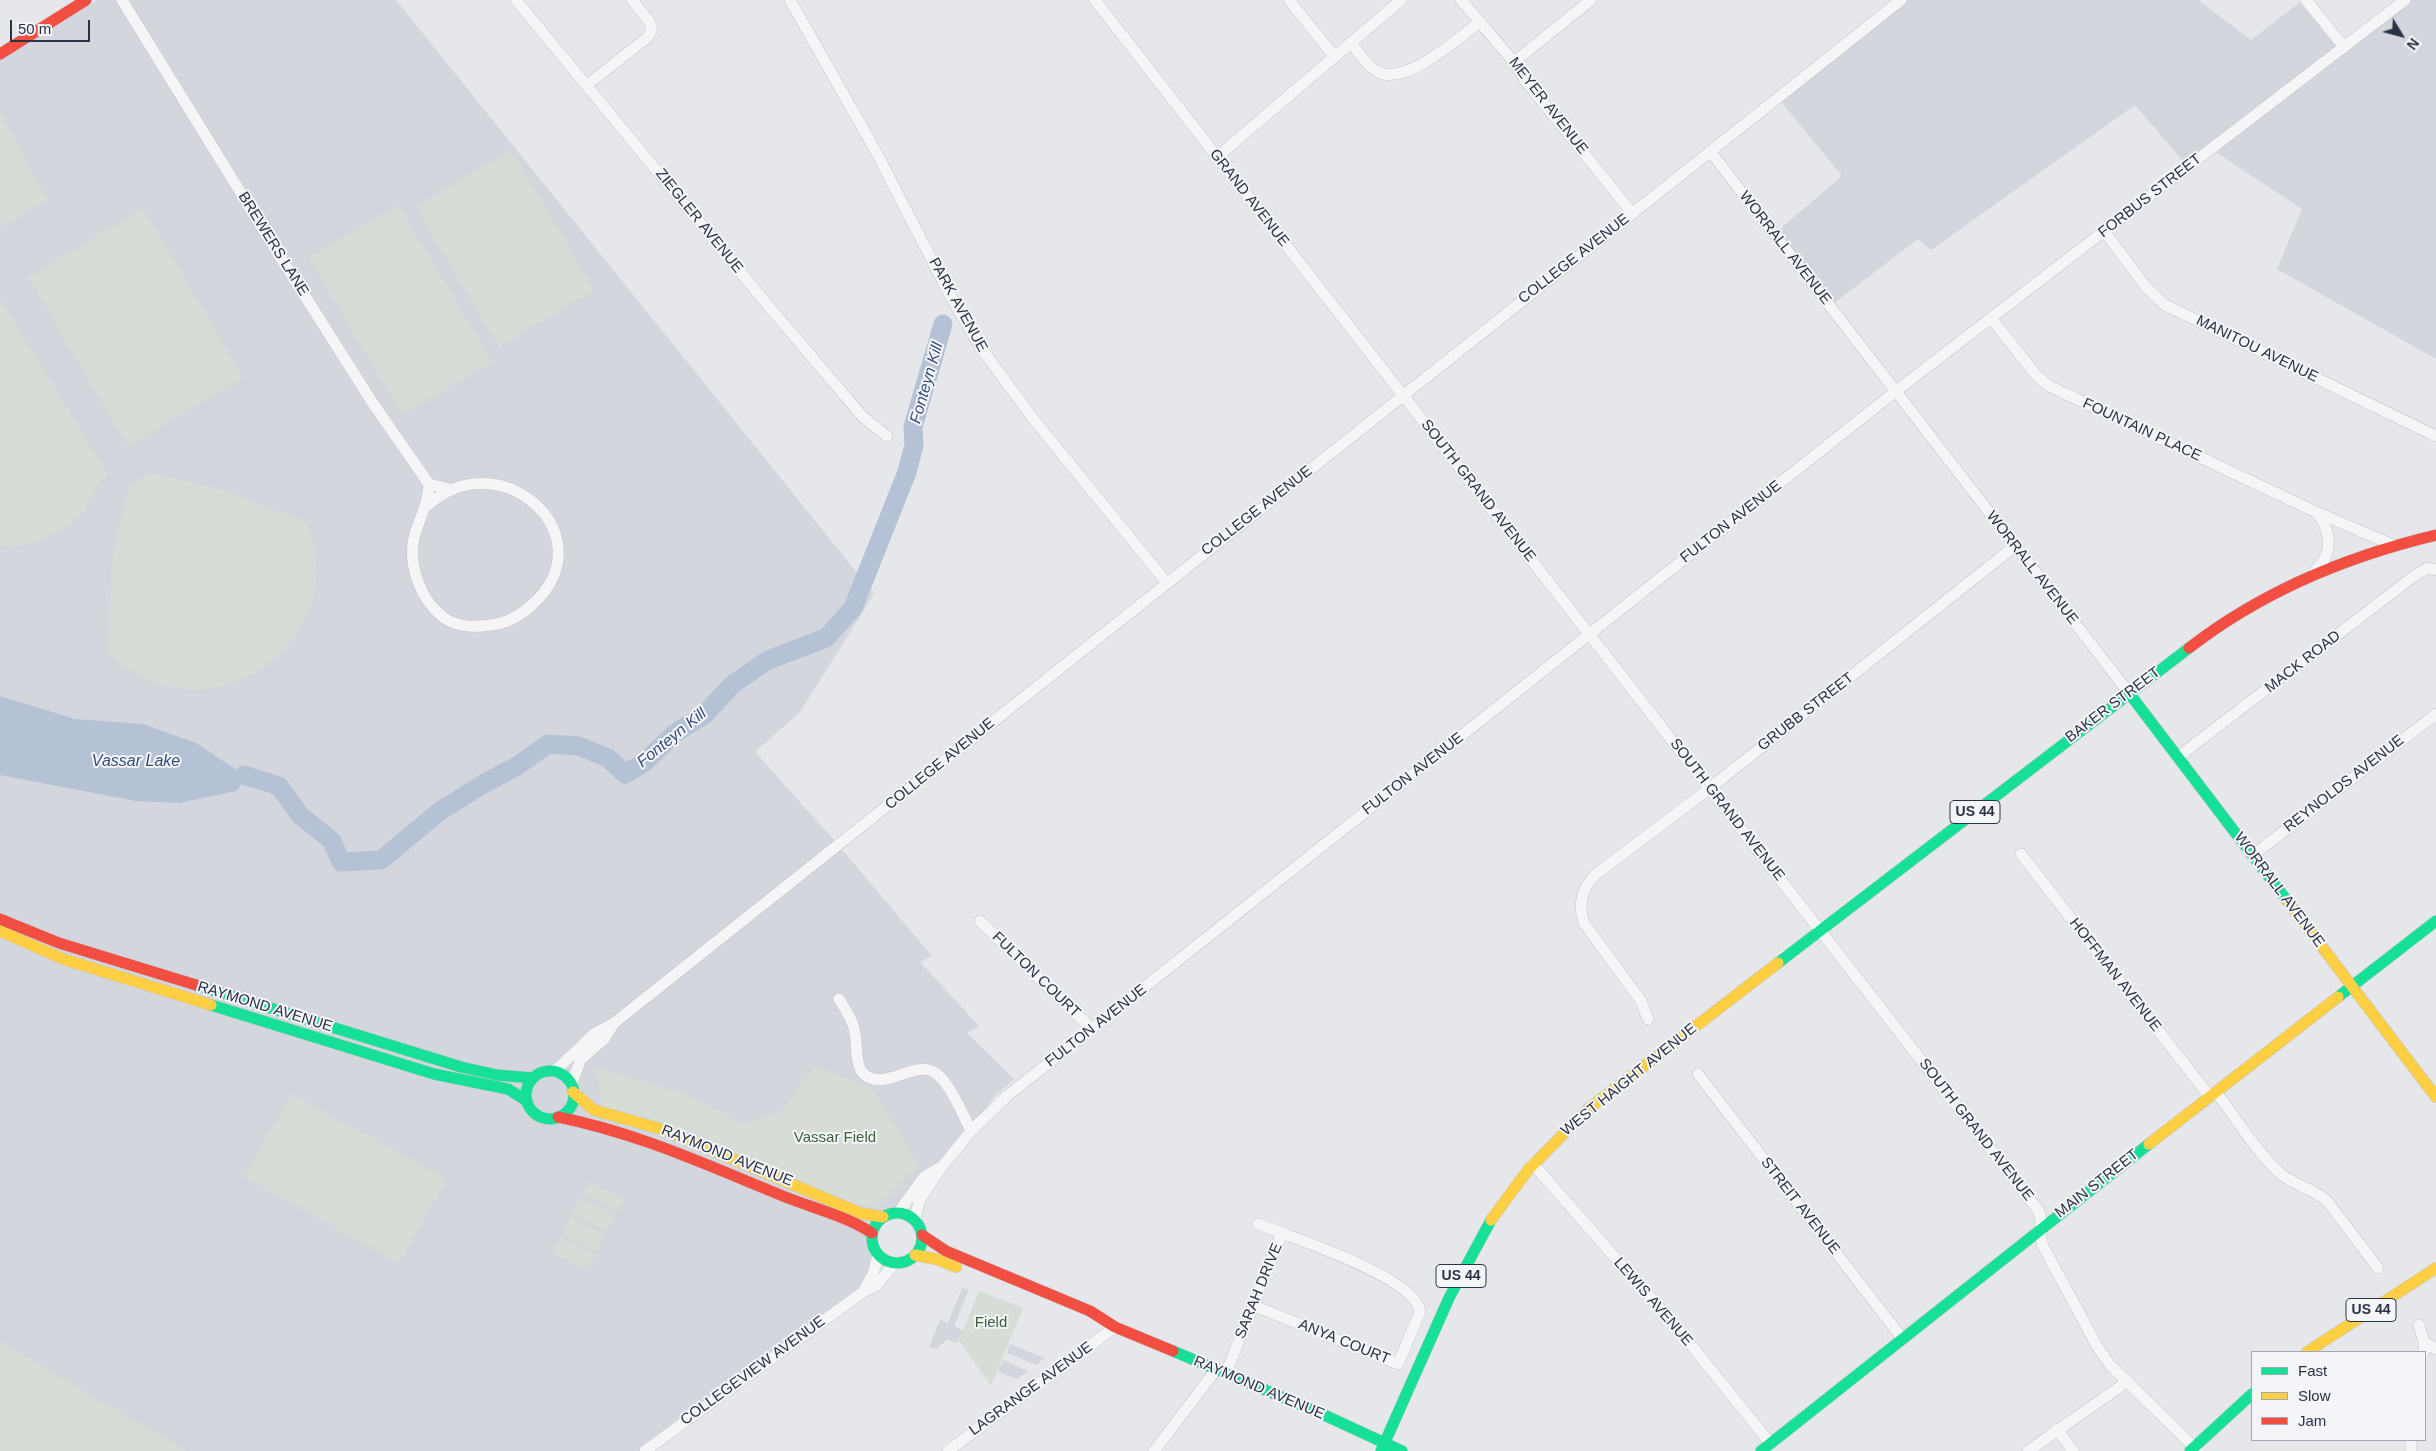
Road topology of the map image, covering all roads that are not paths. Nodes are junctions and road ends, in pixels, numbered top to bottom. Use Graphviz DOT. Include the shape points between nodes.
graph roads {
  1 [pos="86,0"];
  2 [pos="122,0"];
  3 [pos="516,0"];
  4 [pos="632,0"];
  5 [pos="790,0"];
  6 [pos="1094,0"];
  7 [pos="1289,0"];
  8 [pos="1401,0"];
  9 [pos="1461,0"];
  10 [pos="1591,0"];
  11 [pos="1901,0"];
  12 [pos="2306,0"];
  13 [pos="2405,0"];
  14 [pos="1480,22"];
  15 [pos="1351,43"];
  16 [pos="2344,47"];
  17 [pos="0,54"];
  18 [pos="1335,57"];
  19 [pos="1514,62"];
  20 [pos="587,85"];
  21 [pos="1710,151"];
  22 [pos="1217,157"];
  23 [pos="1632,213"];
  24 [pos="2104,231"];
  25 [pos="1991,318"];
  26 [pos="1896,391"];
  27 [pos="1403,395"];
  28 [pos="887,436"];
  29 [pos="2436,436"];
  30 [pos="429,484"];
  31 [pos="449,489"];
  32 [pos="427,506"];
  33 [pos="2316,512"];
  34 [pos="2436,535"];
  35 [pos="2394,545"];
  36 [pos="2015,546"];
  37 [pos="2432,569"];
  38 [pos="2303,580"];
  39 [pos="1167,583"];
  40 [pos="1590,634"];
  41 [pos="2129,693"];
  42 [pos="2436,714"];
  43 [pos="2178,757"];
  44 [pos="1710,788"];
  45 [pos="2021,854"];
  46 [pos="2252,855"];
  47 [pos="0,918"];
  48 [pos="980,921"];
  49 [pos="2436,921"];
  50 [pos="1821,930"];
  51 [pos="0,931"];
  52 [pos="2353,987"];
  53 [pos="839,998"];
  54 [pos="1648,1019"];
  55 [pos="614,1023"];
  56 [pos="1092,1029"];
  57 [pos="554,1072"];
  58 [pos="1698,1074"];
  59 [pos="533,1078"];
  60 [pos="572,1089"];
  61 [pos="2213,1094"];
  62 [pos="2436,1098"];
  63 [pos="527,1101"];
  64 [pos="558,1117"];
  65 [pos="971,1131"];
  66 [pos="1533,1164"];
  67 [pos="941,1168"];
  68 [pos="898,1213"];
  69 [pos="882,1217"];
  70 [pos="916,1221"];
  71 [pos="1258,1224"];
  72 [pos="2040,1229"];
  73 [pos="872,1233"];
  74 [pos="1282,1233"];
  75 [pos="922,1235"];
  76 [pos="878,1255"];
  77 [pos="915,1255"];
  78 [pos="895,1263"];
  79 [pos="2378,1268"];
  80 [pos="2436,1268"];
  81 [pos="863,1292"];
  82 [pos="1252,1305"];
  83 [pos="2419,1326"];
  84 [pos="1115,1327"];
  85 [pos="1902,1338"];
  86 [pos="2424,1347"];
  87 [pos="2436,1349"];
  88 [pos="2309,1351"];
  89 [pos="1221,1372"];
  90 [pos="2128,1381"];
  91 [pos="2251,1395"];
  92 [pos="2057,1429"];
  93 [pos="1383,1447"];
  94 [pos="1765,1447"];
  95 [pos="2194,1450"];
  96 [pos="645,1451"];
  97 [pos="948,1451"];
  98 [pos="1154,1451"];
  99 [pos="1402,1451"];
  100 [pos="2028,1451"];
  101 [pos="2073,1451"];
  1 -- 17 [label="main road"];
  2 -- 30 [label="street, BREWERS LANE" via="372,402"];
  3 -- 20 [label="street, ZIEGLER AVENUE"];
  4 -- 20 [label="street" via="649,21 652,29 648,37"];
  5 -- 39 [label="street, PARK AVENUE" via="981,348 1035,421"];
  6 -- 22 [label="street, GRAND AVENUE"];
  7 -- 18 [label="street"];
  8 -- 15 [label="street"];
  9 -- 14 [label="street, MEYER AVENUE"];
  10 -- 19 [label="street"];
  11 -- 21 [label="street, COLLEGE AVENUE"];
  12 -- 16 [label="street"];
  13 -- 16 [label="street, FORBUS STREET"];
  14 -- 15 [label="street" via="1414,69 1398,74 1378,72"];
  14 -- 19 [label="street, MEYER AVENUE"];
  15 -- 18 [label="street"];
  16 -- 24 [label="street, FORBUS STREET"];
  18 -- 22 [label="street"];
  19 -- 23 [label="street, MEYER AVENUE"];
  20 -- 28 [label="street, ZIEGLER AVENUE" via="777,317 863,417"];
  21 -- 23 [label="street, COLLEGE AVENUE"];
  21 -- 26 [label="street, WORRALL AVENUE"];
  22 -- 27 [label="street, GRAND AVENUE"];
  23 -- 27 [label="street, COLLEGE AVENUE"];
  24 -- 25 [label="street, FORBUS STREET"];
  24 -- 29 [label="street, MANITOU AVENUE" via="2146,287 2165,304"];
  25 -- 26 [label="street, FORBUS STREET"];
  25 -- 33 [label="street, FOUNTAIN PLACE" via="2036,375 2049,386"];
  26 -- 36 [label="street, WORRALL AVENUE"];
  26 -- 40 [label="street, FULTON AVENUE"];
  27 -- 39 [label="street, COLLEGE AVENUE"];
  27 -- 40 [label="street, SOUTH GRAND AVENUE"];
  30 -- 31 [label="street"];
  30 -- 32 [label="street"];
  31 -- 32 [label="street"];
  31 -- 32 [label="street" via="472,482 505,486 548,518 558,547 557,562 548,586 527,610 501,623 469,626 450,622 432,607 418,581 414,554 414,539"];
  33 -- 35 [label="street, FOUNTAIN PLACE"];
  33 -- 38 [label="street" via="2325,523 2329,537 2327,552 2320,566"];
  34 -- 35 [label="main road, BAKER STREET / US 44"];
  35 -- 38 [label="main road, BAKER STREET / US 44"];
  36 -- 41 [label="street, WORRALL AVENUE"];
  36 -- 44 [label="street, GRUBB STREET"];
  37 -- 43 [label="street, MACK ROAD" via="2414,576"];
  38 -- 41 [label="main road, BAKER STREET / US 44" via="2218,627"];
  39 -- 55 [label="street, COLLEGE AVENUE"];
  40 -- 44 [label="street, SOUTH GRAND AVENUE"];
  40 -- 56 [label="street, FULTON AVENUE"];
  41 -- 43 [label="main road, WORRALL AVENUE"];
  41 -- 50 [label="main road, BAKER STREET / US 44"];
  42 -- 46 [label="street, REYNOLDS AVENUE"];
  43 -- 46 [label="main road, WORRALL AVENUE"];
  44 -- 50 [label="street, SOUTH GRAND AVENUE"];
  44 -- 54 [label="street, GRUBB STREET" via="1594,875 1582,896 1580,910 1584,923 1641,1001"];
  45 -- 61 [label="street, HOFFMAN AVENUE"];
  46 -- 52 [label="main road, WORRALL AVENUE"];
  47 -- 59 [label="main road, RAYMOND AVENUE" via="59,943 437,1060 512,1079"];
  48 -- 56 [label="street, FULTON COURT"];
  49 -- 52 [label="main road, MAIN STREET"];
  50 -- 66 [label="main road, WEST HAIGHT AVENUE / US 44" via="1603,1097"];
  50 -- 72 [label="street, SOUTH GRAND AVENUE" via="2038,1210 2042,1217"];
  51 -- 63 [label="main road, RAYMOND AVENUE" via="63,959 434,1074 508,1089"];
  52 -- 61 [label="main road, MAIN STREET"];
  52 -- 62 [label="main road, WORRALL AVENUE"];
  53 -- 65 [label="street" via="854,1026 858,1065 866,1076 879,1079 921,1069 933,1071 945,1083"];
  55 -- 57 [label="street, COLLEGE AVENUE" via="595,1033"];
  55 -- 60 [label="street, COLLEGE AVENUE" via="604,1040 582,1059"];
  56 -- 65 [label="street, FULTON AVENUE" via="1007,1096"];
  57 -- 59 [label="main road"];
  57 -- 60 [label="main road" via="567,1079"];
  58 -- 85 [label="street, STREIT AVENUE"];
  59 -- 63 [label="main road" via="526,1093"];
  60 -- 64 [label="main road" via="570,1107"];
  60 -- 69 [label="main road, RAYMOND AVENUE" via="594,1110 664,1130 860,1213"];
  61 -- 72 [label="main road, MAIN STREET"];
  61 -- 79 [label="street, HOFFMAN AVENUE" via="2270,1163 2292,1182 2318,1193 2327,1202"];
  63 -- 64 [label="main road" via="539,1116"];
  64 -- 73 [label="main road, RAYMOND AVENUE" via="625,1132 857,1223"];
  65 -- 67 [label="street, FULTON AVENUE"];
  66 -- 93 [label="main road, WEST HAIGHT AVENUE / US 44" via="1497,1211 1478,1244"];
  66 -- 94 [label="street, LEWIS AVENUE" via="1679,1330"];
  67 -- 68 [label="street, FULTON AVENUE" via="924,1177"];
  67 -- 70 [label="street, FULTON AVENUE" via="919,1201"];
  68 -- 69 [label="main road"];
  68 -- 70 [label="main road"];
  69 -- 73 [label="main road"];
  70 -- 75 [label="main road"];
  71 -- 74 [label="street, SARAH DRIVE"];
  72 -- 85 [label="main road, MAIN STREET"];
  72 -- 90 [label="street, SOUTH GRAND AVENUE" via="2043,1246 2097,1346 2110,1365"];
  73 -- 76 [label="main road"];
  74 -- 82 [label="street, SARAH DRIVE"];
  74 -- 82 [label="street, ANYA COURT" via="1395,1282 1416,1302 1420,1312 1398,1364"];
  75 -- 77 [label="main road"];
  75 -- 84 [label="main road, RAYMOND AVENUE" via="946,1251 1090,1311"];
  76 -- 78 [label="main road"];
  76 -- 81 [label="street, COLLEGEVIEW AVENUE" via="873,1274"];
  77 -- 78 [label="main road"];
  77 -- 84 [label="main road, RAYMOND AVENUE" via="936,1258 1096,1325"];
  78 -- 81 [label="street, COLLEGEVIEW AVENUE" via="876,1286"];
  80 -- 88 [label="main road, US 44"];
  81 -- 96 [label="street, COLLEGEVIEW AVENUE"];
  82 -- 89 [label="street, SARAH DRIVE"];
  83 -- 86 [label="street"];
  84 -- 89 [label="main road, RAYMOND AVENUE"];
  84 -- 97 [label="street, LAGRANGE AVENUE"];
  85 -- 94 [label="main road, MAIN STREET"];
  86 -- 87 [label="street"];
  89 -- 93 [label="main road, RAYMOND AVENUE"];
  89 -- 98 [label="street, SARAH DRIVE"];
  90 -- 92 [label="street"];
  90 -- 95 [label="street, SOUTH GRAND AVENUE"];
  91 -- 95 [label="main road"];
  92 -- 100 [label="street"];
  92 -- 101 [label="street"];
  93 -- 99 [label="main road, RAYMOND AVENUE"];
}
